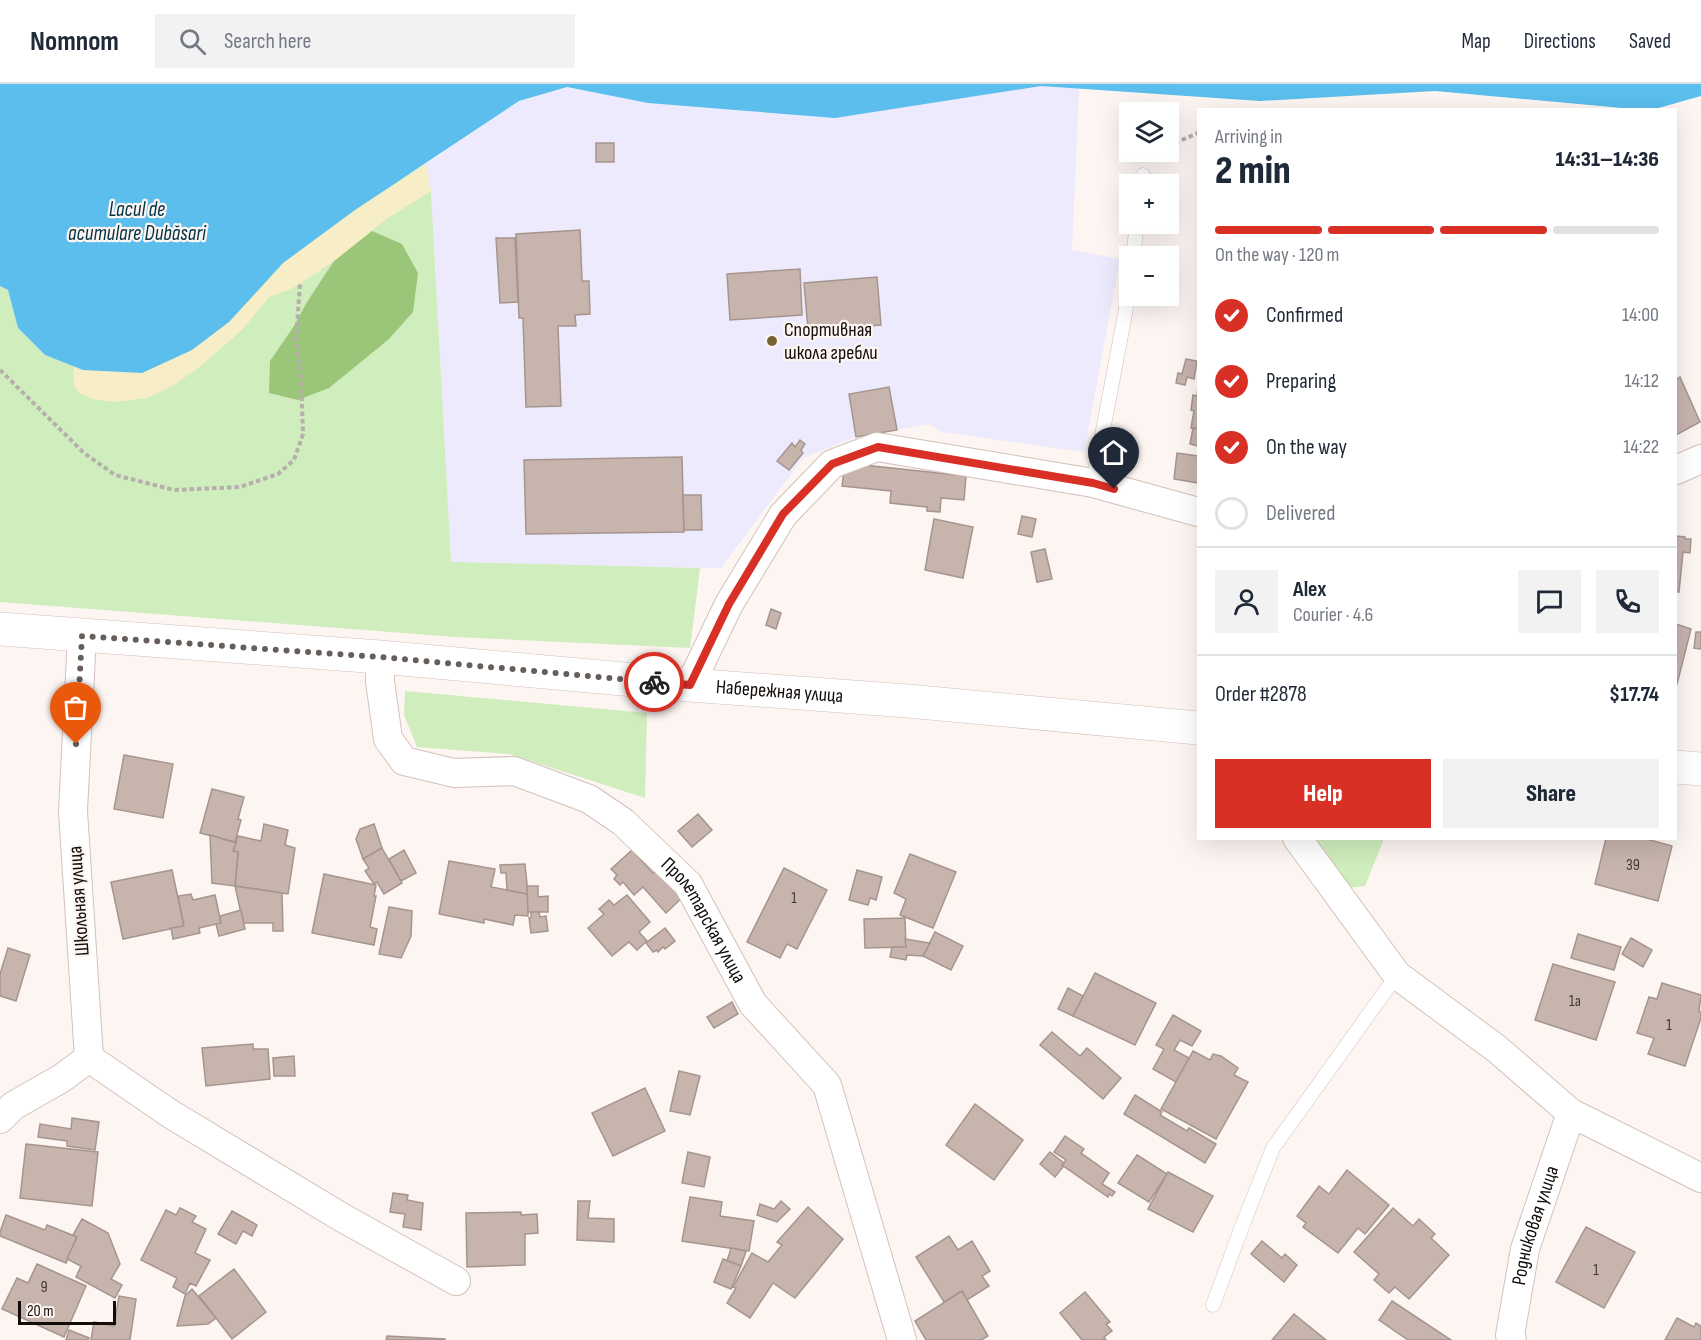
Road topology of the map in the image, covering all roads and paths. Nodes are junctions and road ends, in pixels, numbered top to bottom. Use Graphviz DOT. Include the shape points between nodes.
graph roads {
  1 [pos="1197,133"];
  2 [pos="1179,141"];
  3 [pos="300,284"];
  4 [pos="1126,306"];
  5 [pos="0,370"];
  6 [pos="1701,459"];
  7 [pos="1677,471"];
  8 [pos="1093,483"];
  9 [pos="1197,512"];
  10 [pos="0,629"];
  11 [pos="82,636"];
  12 [pos="380,657"];
  13 [pos="690,685"];
  14 [pos="1197,728"];
  15 [pos="1677,767"];
  16 [pos="1701,769"];
  17 [pos="1298,840"];
  18 [pos="1397,975"];
  19 [pos="89,1058"];
  20 [pos="1571,1113"];
  21 [pos="0,1119"];
  22 [pos="1701,1178"];
  23 [pos="456,1281"];
  24 [pos="1213,1305"];
  25 [pos="902,1340"];
  26 [pos="1512,1340"];
  1 -- 2 [label="path"];
  3 -- 5 [label="path" via="296,340 303,434 294,460 278,474 240,487 174,490 115,475 84,453"];
  4 -- 8 [label="lane"];
  6 -- 7 [label="street"];
  8 -- 9 [label="street"];
  8 -- 13 [label="street" via="878,447 832,464 783,514 729,604"];
  10 -- 11 [label="street, Набережная улица"];
  11 -- 12 [label="street, Набережная улица"];
  11 -- 19 [label="street, Школьная улица" via="73,811"];
  12 -- 13 [label="street, Набережная улица"];
  12 -- 25 [label="street, Пролетарская улица" via="388,739 404,761 454,773 514,771 589,799 623,822 688,884 753,1004 827,1085"];
  13 -- 14 [label="street, Набережная улица"];
  15 -- 16 [label="street"];
  17 -- 18 [label="street"];
  18 -- 20 [label="street" via="1497,1049"];
  18 -- 24 [label="lane" via="1273,1148"];
  19 -- 21 [label="street" via="13,1106"];
  19 -- 23 [label="street" via="179,1120 341,1218"];
  20 -- 22 [label="street"];
  20 -- 26 [label="street, Родниковая улица" via="1525,1249"];
}
